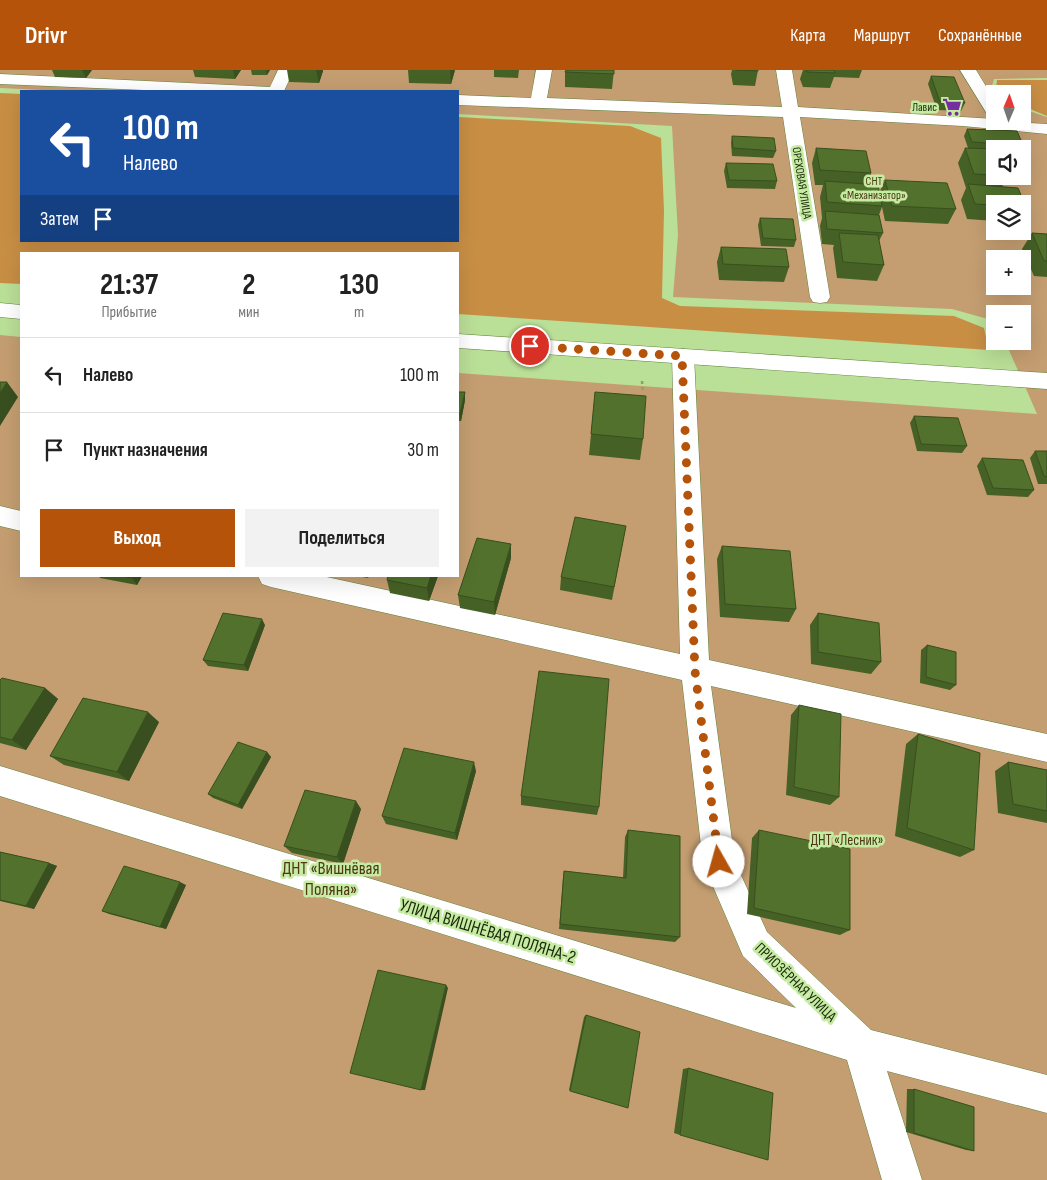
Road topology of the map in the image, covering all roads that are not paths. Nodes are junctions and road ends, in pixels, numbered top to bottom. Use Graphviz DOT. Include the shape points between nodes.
graph roads {
  1 [pos="286,70"];
  2 [pos="544,70"];
  3 [pos="784,70"];
  4 [pos="968,70"];
  5 [pos="35,76"];
  6 [pos="0,80"];
  7 [pos="252,90"];
  8 [pos="276,90"];
  9 [pos="986,99"];
  10 [pos="459,100"];
  11 [pos="538,104"];
  12 [pos="791,112"];
  13 [pos="986,120"];
  14 [pos="1042,128"];
  15 [pos="1047,147"];
  16 [pos="820,297"];
  17 [pos="0,310"];
  18 [pos="20,312"];
  19 [pos="459,341"];
  20 [pos="682,356"];
  21 [pos="1047,381"];
  22 [pos="0,516"];
  23 [pos="20,521"];
  24 [pos="275,577"];
  25 [pos="695,671"];
  26 [pos="1047,748"];
  27 [pos="0,781"];
  28 [pos="862,1046"];
  29 [pos="1047,1094"];
  30 [pos="902,1180"];
  1 -- 8 [label="street"];
  2 -- 11 [label="street"];
  3 -- 12 [label="street, ОРЕХОВАЯ УЛИЦА"];
  4 -- 9 [label="street"];
  5 -- 6 [label="street"];
  5 -- 7 [label="street"];
  10 -- 11 [label="street"];
  11 -- 12 [label="street"];
  12 -- 13 [label="street"];
  12 -- 16 [label="street, ОРЕХОВАЯ УЛИЦА"];
  14 -- 15 [label="street"];
  17 -- 18 [label="street"];
  19 -- 20 [label="street"];
  20 -- 21 [label="street"];
  20 -- 25 [label="street, ПРИОЗЁРНАЯ УЛИЦА"];
  22 -- 23 [label="street"];
  24 -- 25 [label="street"];
  25 -- 26 [label="street"];
  25 -- 28 [label="street, ПРИОЗЁРНАЯ УЛИЦА" via="719,862 755,944"];
  27 -- 28 [label="street, УЛИЦА ВИШНЁВАЯ ПОЛЯНА-2"];
  28 -- 29 [label="street, УЛИЦА ВИШНЁВАЯ ПОЛЯНА-2"];
  28 -- 30 [label="street, ПРИОЗЁРНАЯ УЛИЦА"];
}
